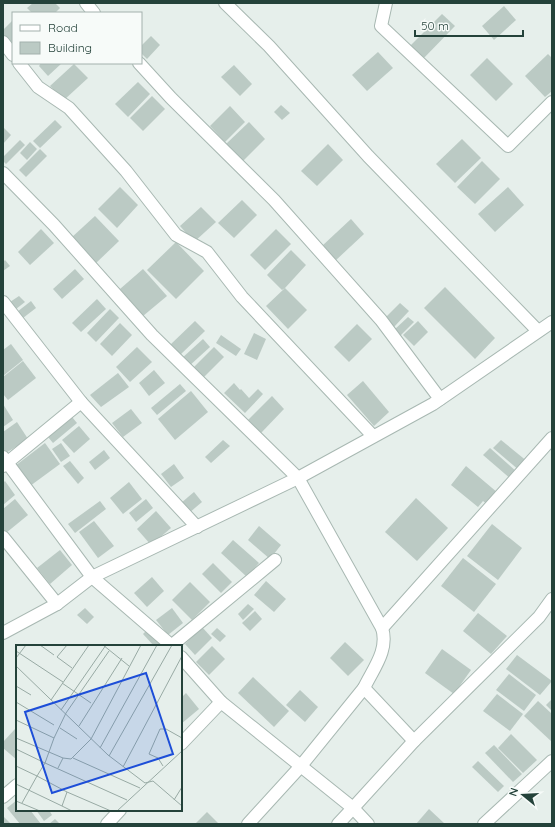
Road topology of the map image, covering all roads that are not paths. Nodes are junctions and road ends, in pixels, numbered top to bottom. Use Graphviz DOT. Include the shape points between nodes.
graph roads {
  1 [pos="86,3"];
  2 [pos="226,3"];
  3 [pos="386,3"];
  4 [pos="93,12"];
  5 [pos="3,42"];
  6 [pos="12,54"];
  7 [pos="20,64"];
  8 [pos="140,64"];
  9 [pos="552,102"];
  10 [pos="3,173"];
  11 [pos="3,302"];
  12 [pos="552,322"];
  13 [pos="538,331"];
  14 [pos="440,399"];
  15 [pos="81,402"];
  16 [pos="372,436"];
  17 [pos="552,438"];
  18 [pos="4,462"];
  19 [pos="298,478"];
  20 [pos="197,527"];
  21 [pos="3,537"];
  22 [pos="275,560"];
  23 [pos="92,577"];
  24 [pos="552,599"];
  25 [pos="57,604"];
  26 [pos="382,628"];
  27 [pos="3,632"];
  28 [pos="170,645"];
  29 [pos="172,645"];
  30 [pos="182,658"];
  31 [pos="364,688"];
  32 [pos="221,702"];
  33 [pos="414,742"];
  34 [pos="182,743"];
  35 [pos="552,761"];
  36 [pos="300,767"];
  37 [pos="16,786"];
  38 [pos="3,797"];
  39 [pos="353,808"];
  40 [pos="119,811"];
  41 [pos="107,824"];
  42 [pos="248,824"];
  43 [pos="338,824"];
  44 [pos="368,824"];
  45 [pos="484,824"];
  1 -- 4 [label="street"];
  2 -- 13 [label="street" via="269,46 368,156"];
  3 -- 9 [label="street" via="380,26 508,146"];
  5 -- 6 [label="street"];
  7 -- 16 [label="street" via="38,87 69,108 95,136 176,235 207,252 242,297"];
  8 -- 14 [label="street" via="279,206 381,320"];
  10 -- 19 [label="street" via="54,225 152,335"];
  11 -- 15 [label="street"];
  12 -- 13 [label="street"];
  13 -- 14 [label="street"];
  14 -- 16 [label="street"];
  15 -- 18 [label="street"];
  15 -- 20 [label="street"];
  16 -- 19 [label="street"];
  17 -- 26 [label="street"];
  18 -- 23 [label="street"];
  19 -- 20 [label="street"];
  19 -- 26 [label="street"];
  20 -- 23 [label="street"];
  21 -- 25 [label="street"];
  22 -- 29 [label="street"];
  23 -- 25 [label="street"];
  23 -- 28 [label="street"];
  24 -- 33 [label="street" via="539,617"];
  25 -- 27 [label="street"];
  26 -- 31 [label="street" via="385,637 384,647"];
  30 -- 32 [label="street"];
  31 -- 33 [label="street"];
  31 -- 36 [label="street"];
  32 -- 34 [label="street"];
  32 -- 36 [label="street"];
  33 -- 39 [label="street"];
  35 -- 45 [label="street"];
  36 -- 39 [label="street"];
  36 -- 42 [label="street"];
  37 -- 38 [label="street"];
  39 -- 43 [label="street"];
  39 -- 44 [label="street"];
  40 -- 41 [label="street"];
}
